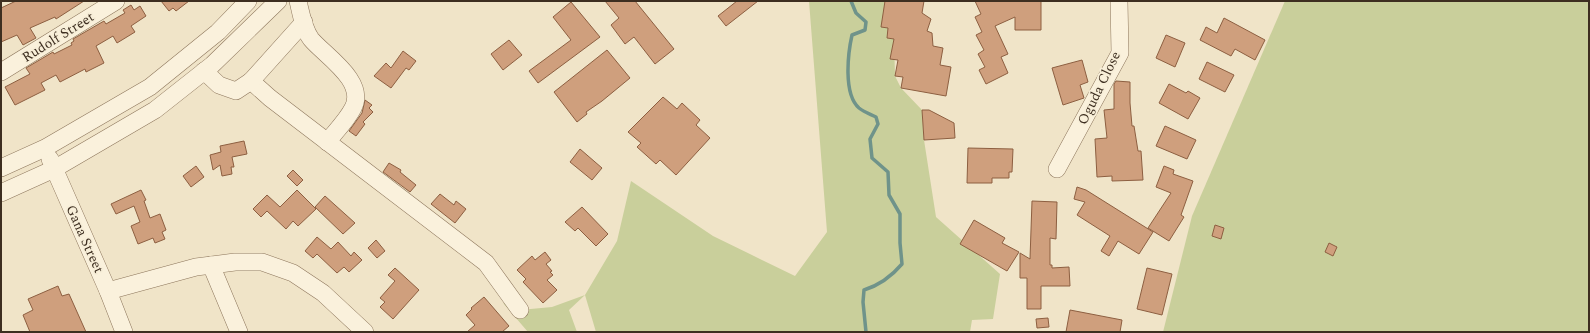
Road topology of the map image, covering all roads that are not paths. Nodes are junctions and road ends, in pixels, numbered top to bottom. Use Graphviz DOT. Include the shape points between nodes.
graph roads {
  1 [pos="116,1"];
  2 [pos="248,1"];
  3 [pos="278,1"];
  4 [pos="298,1"];
  5 [pos="1119,1"];
  6 [pos="304,22"];
  7 [pos="204,71"];
  8 [pos="1,72"];
  9 [pos="251,81"];
  10 [pos="327,142"];
  11 [pos="45,148"];
  12 [pos="1,168"];
  13 [pos="54,169"];
  14 [pos="1057,169"];
  15 [pos="1,193"];
  16 [pos="211,265"];
  17 [pos="108,291"];
  18 [pos="520,310"];
  19 [pos="124,332"];
  20 [pos="239,332"];
  21 [pos="365,332"];
  1 -- 8 [label="street, Rudolf Street"];
  2 -- 11 [label="street" via="218,32 150,87"];
  3 -- 7 [label="street"];
  4 -- 6 [label="street"];
  5 -- 14 [label="street, Oguda Close" via="1120,53"];
  6 -- 9 [label="street"];
  6 -- 10 [label="street" via="311,39 345,72 356,98 354,107"];
  7 -- 9 [label="street" via="219,85 236,91"];
  7 -- 13 [label="street" via="155,110"];
  9 -- 10 [label="street"];
  10 -- 18 [label="street" via="486,263"];
  11 -- 12 [label="street"];
  11 -- 13 [label="street, Gana Street"];
  13 -- 15 [label="street"];
  13 -- 17 [label="street, Gana Street"];
  16 -- 17 [label="street"];
  16 -- 20 [label="street"];
  16 -- 21 [label="street" via="262,262 293,273 323,293"];
  17 -- 19 [label="street, Gana Street"];
}
